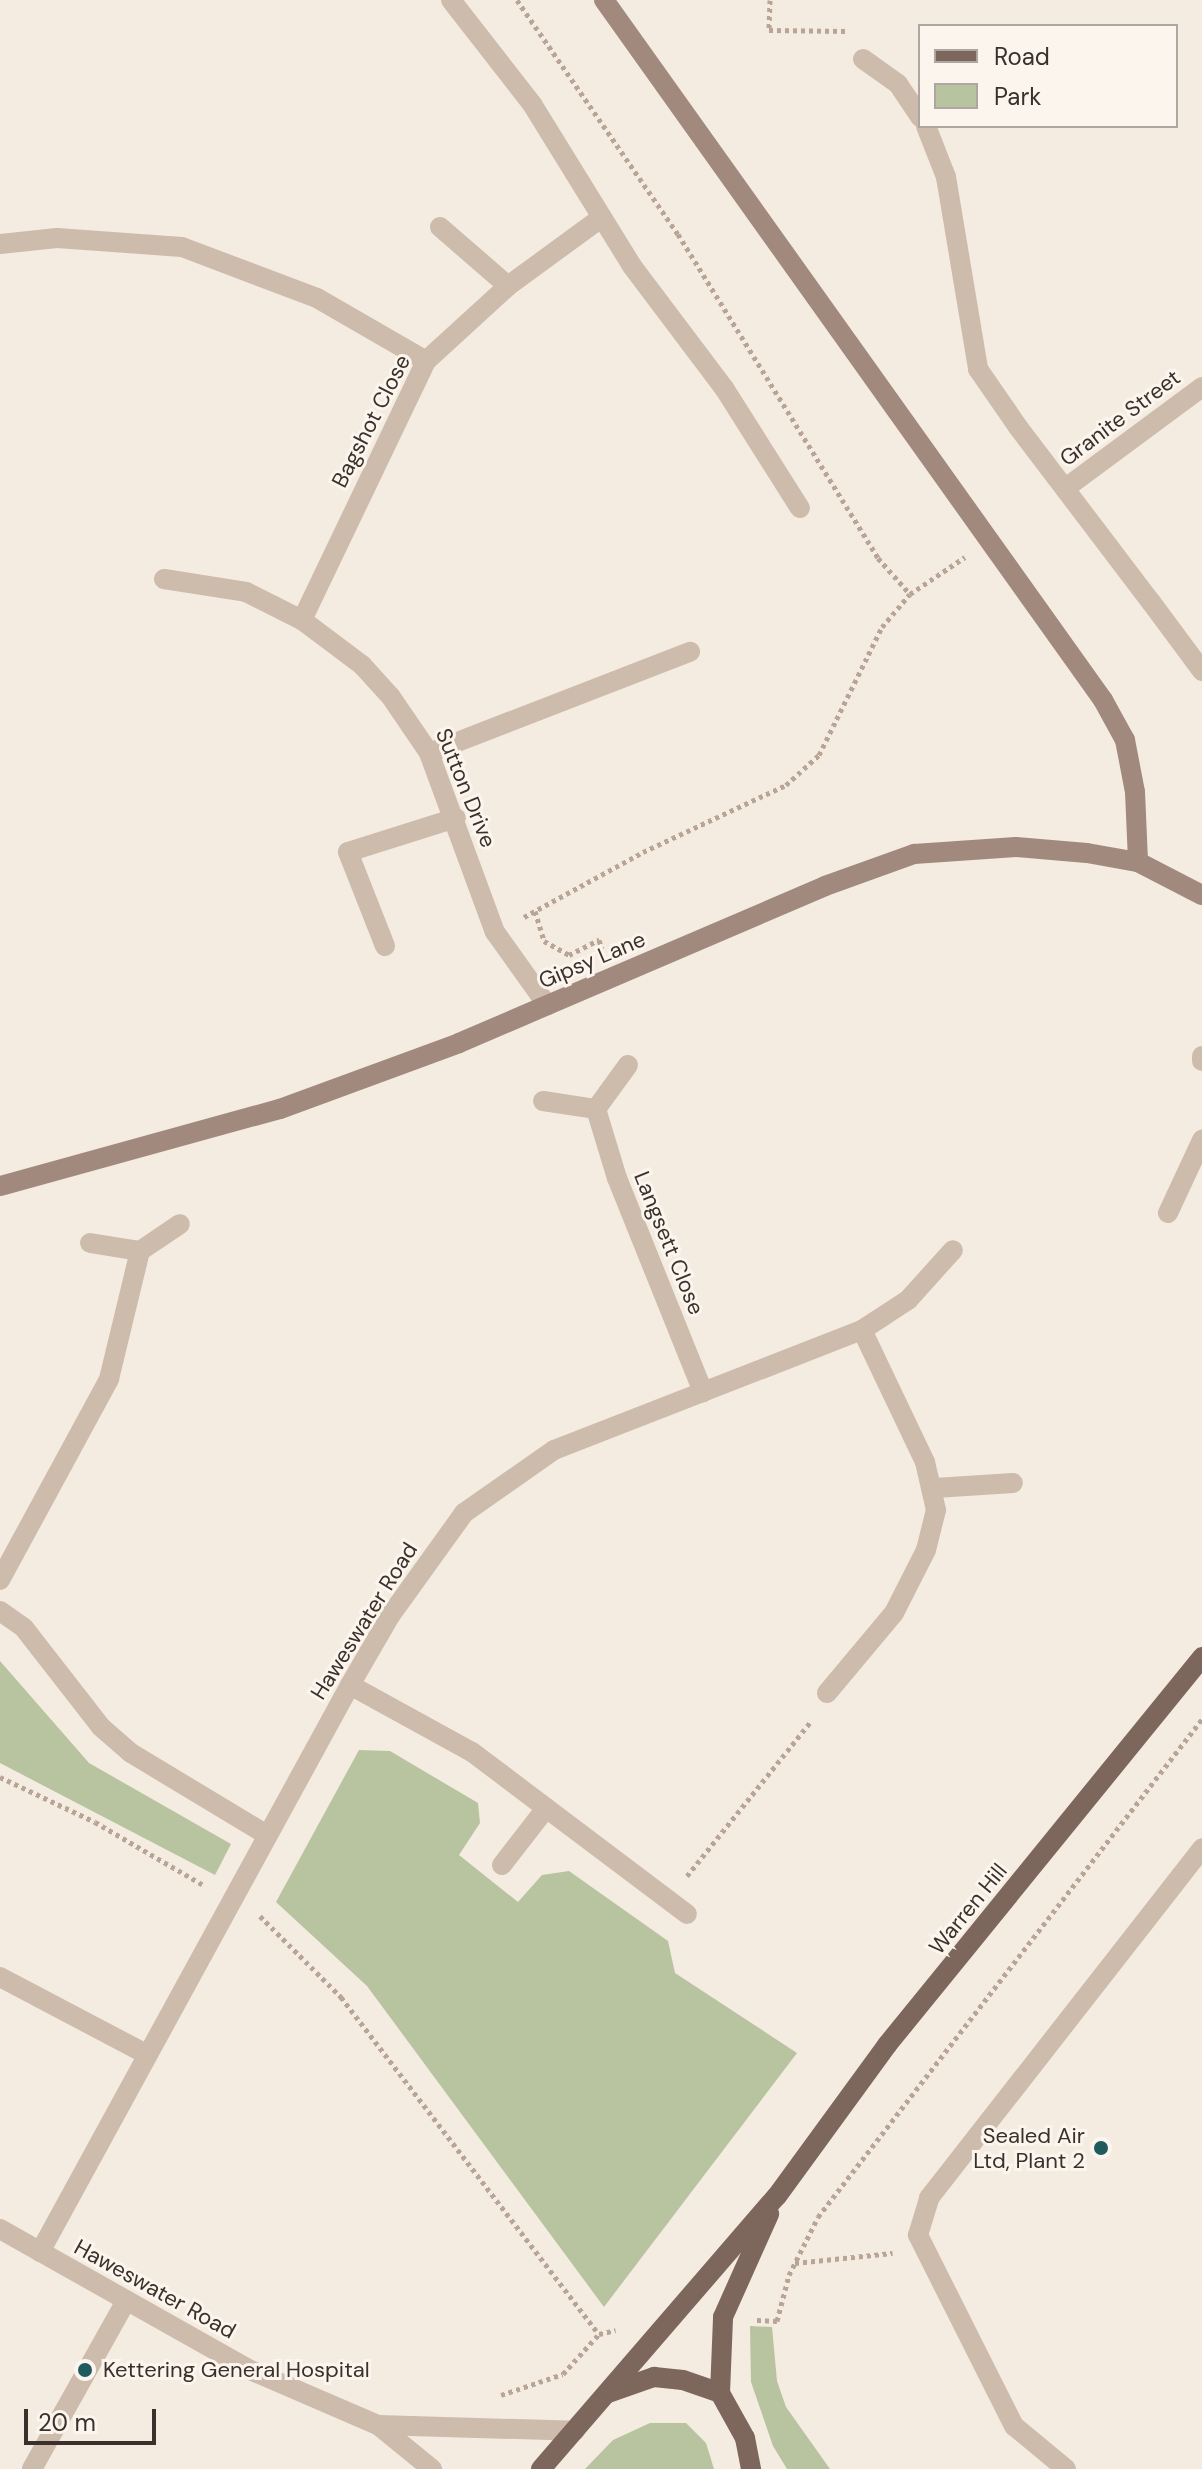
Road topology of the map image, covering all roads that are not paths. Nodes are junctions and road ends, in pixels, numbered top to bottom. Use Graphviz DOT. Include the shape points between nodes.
graph roads {
  1 [pos="451,0"];
  2 [pos="604,0"];
  3 [pos="863,59"];
  4 [pos="918,114"];
  5 [pos="927,128"];
  6 [pos="601,218"];
  7 [pos="440,227"];
  8 [pos="0,244"];
  9 [pos="508,286"];
  10 [pos="426,361"];
  11 [pos="1202,387"];
  12 [pos="1067,487"];
  13 [pos="800,508"];
  14 [pos="164,579"];
  15 [pos="302,620"];
  16 [pos="690,652"];
  17 [pos="1202,671"];
  18 [pos="429,753"];
  19 [pos="456,818"];
  20 [pos="1138,862"];
  21 [pos="1202,895"];
  22 [pos="385,946"];
  23 [pos="547,1005"];
  24 [pos="628,1065"];
  25 [pos="543,1101"];
  26 [pos="596,1109"];
  27 [pos="1202,1140"];
  28 [pos="0,1186"];
  29 [pos="1168,1213"];
  30 [pos="180,1224"];
  31 [pos="90,1243"];
  32 [pos="953,1250"];
  33 [pos="140,1251"];
  34 [pos="862,1330"];
  35 [pos="703,1392"];
  36 [pos="1013,1483"];
  37 [pos="935,1488"];
  38 [pos="0,1580"];
  39 [pos="0,1611"];
  40 [pos="1202,1657"];
  41 [pos="350,1685"];
  42 [pos="827,1693"];
  43 [pos="546,1808"];
  44 [pos="267,1835"];
  45 [pos="1202,1848"];
  46 [pos="502,1865"];
  47 [pos="687,1914"];
  48 [pos="0,1977"];
  49 [pos="148,2055"];
  50 [pos="777,2196"];
  51 [pos="0,2229"];
  52 [pos="40,2252"];
  53 [pos="126,2301"];
  54 [pos="720,2393"];
  55 [pos="607,2394"];
  56 [pos="378,2425"];
  57 [pos="575,2431"];
  58 [pos="32,2469"];
  59 [pos="432,2469"];
  60 [pos="541,2469"];
  61 [pos="751,2469"];
  62 [pos="1066,2469"];
  1 -- 6 [label="street" via="532,104"];
  2 -- 20 [label="main road" via="1103,700 1125,740 1135,792"];
  3 -- 4 [label="street" via="898,84"];
  5 -- 12 [label="street, Granite Street" via="946,177 978,369"];
  6 -- 9 [label="street, Bagshot Close"];
  6 -- 13 [label="street" via="724,388"];
  7 -- 9 [label="street"];
  8 -- 10 [label="street" via="57,238 182,247 317,298"];
  9 -- 10 [label="street, Bagshot Close"];
  10 -- 15 [label="street, Bagshot Close"];
  11 -- 12 [label="street, Granite Street"];
  12 -- 17 [label="street, Granite Street"];
  14 -- 15 [label="street, Sutton Drive" via="246,592"];
  15 -- 18 [label="street, Sutton Drive" via="362,665 414,725"];
  16 -- 18 [label="street"];
  18 -- 19 [label="street, Sutton Drive"];
  19 -- 22 [label="street" via="348,852"];
  19 -- 23 [label="street, Sutton Drive" via="495,932"];
  20 -- 21 [label="main road, Gipsy Lane"];
  20 -- 23 [label="main road, Gipsy Lane" via="1016,847 914,854 825,886"];
  23 -- 28 [label="main road, Gipsy Lane" via="280,1109"];
  24 -- 26 [label="street"];
  25 -- 26 [label="street"];
  26 -- 35 [label="street, Langsett Close" via="617,1178"];
  27 -- 29 [label="street"];
  30 -- 33 [label="street"];
  31 -- 33 [label="street"];
  32 -- 34 [label="street, Haweswater Road" via="908,1300"];
  33 -- 38 [label="street" via="109,1379"];
  34 -- 35 [label="street, Haweswater Road"];
  34 -- 37 [label="street"];
  35 -- 41 [label="street, Haweswater Road" via="554,1450 464,1513"];
  36 -- 37 [label="street"];
  37 -- 42 [label="street" via="936,1510 926,1550 894,1613"];
  39 -- 44 [label="street" via="35,1639 101,1727 131,1753"];
  40 -- 50 [label="main road, Warren Hill" via="887,2045"];
  41 -- 43 [label="street" via="472,1752"];
  41 -- 44 [label="street, Haweswater Road"];
  43 -- 46 [label="street"];
  43 -- 47 [label="street"];
  44 -- 49 [label="street, Haweswater Road"];
  45 -- 62 [label="street" via="929,2198 918,2235 1014,2426"];
  48 -- 49 [label="street"];
  49 -- 52 [label="street, Haweswater Road"];
  50 -- 54 [label="main road, Warren Hill" via="723,2317"];
  50 -- 55 [label="main road, Warren Hill"];
  51 -- 52 [label="street, Haweswater Road"];
  52 -- 53 [label="street, Haweswater Road"];
  53 -- 56 [label="street, Haweswater Road" via="250,2370"];
  53 -- 58 [label="street"];
  54 -- 55 [label="main road" via="654,2377"];
  54 -- 61 [label="main road" via="745,2438"];
  55 -- 57 [label="main road, Warren Hill"];
  56 -- 57 [label="street, Haweswater Road"];
  56 -- 59 [label="street, Haweswater Road"];
  57 -- 60 [label="main road, Warren Hill"];
}
